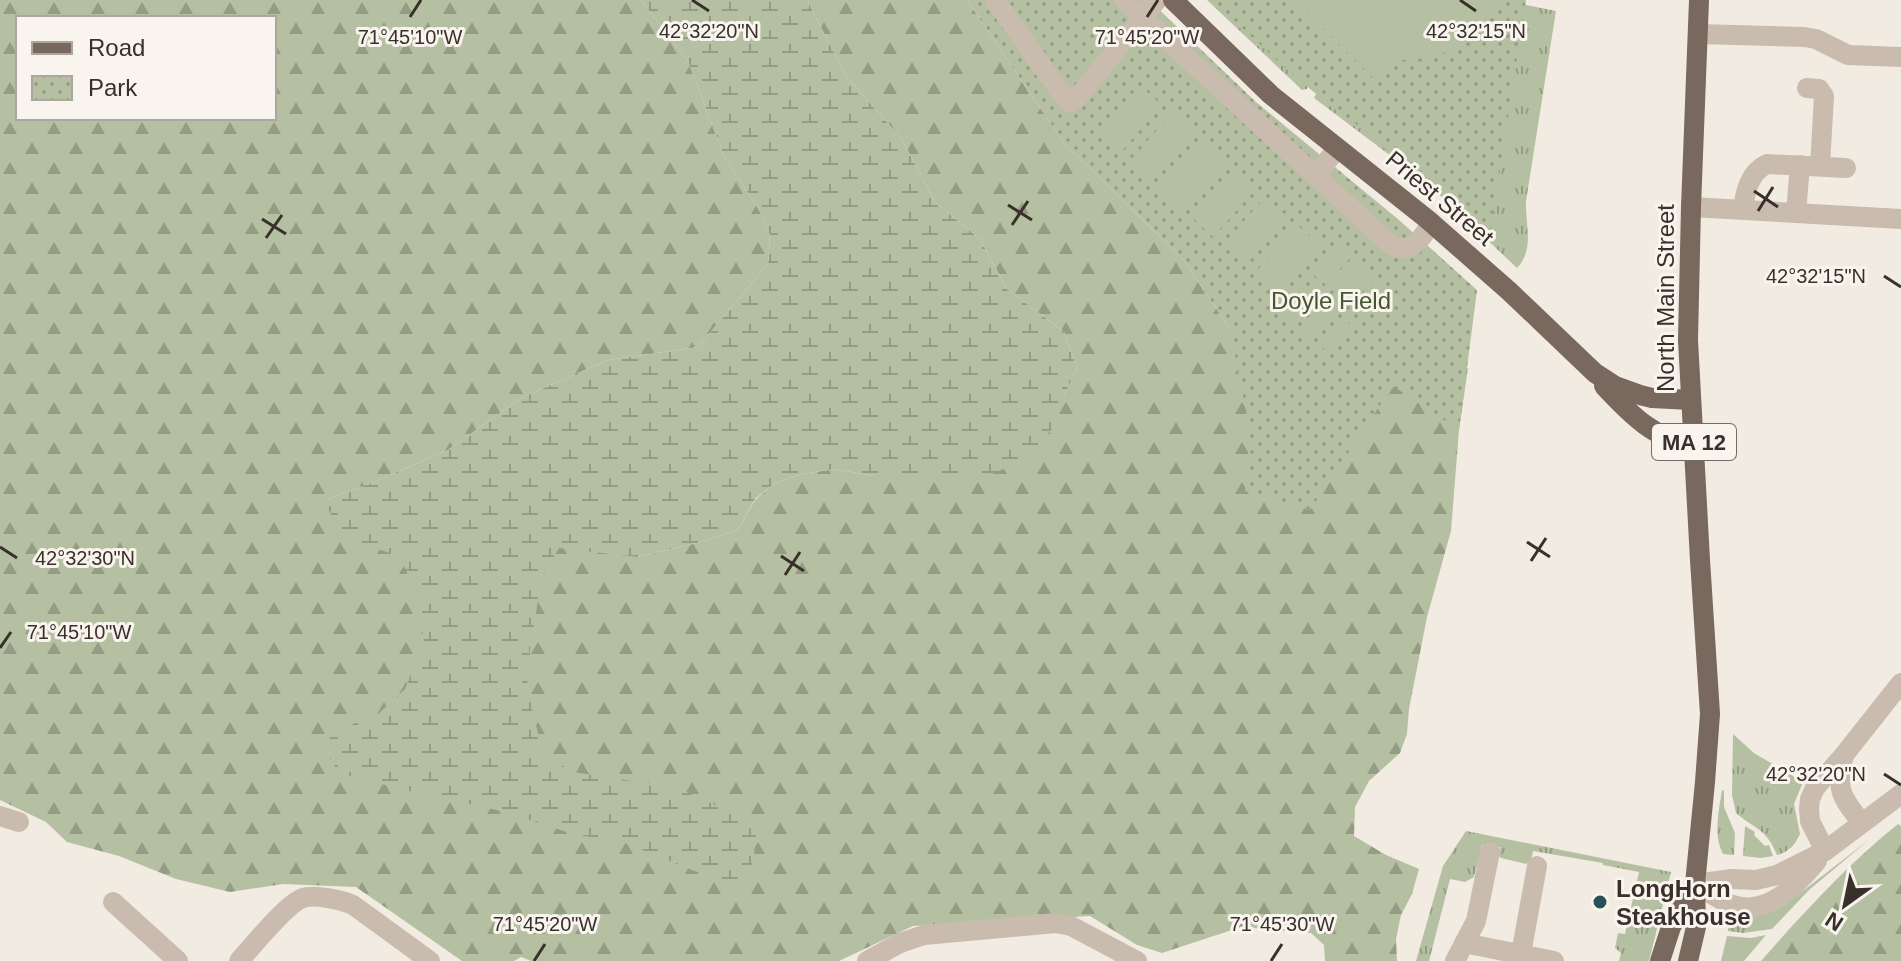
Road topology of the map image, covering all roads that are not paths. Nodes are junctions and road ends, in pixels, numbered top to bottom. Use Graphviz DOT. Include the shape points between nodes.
graph roads {
  1 [pos="995,0"];
  2 [pos="1124,0"];
  3 [pos="1157,0"];
  4 [pos="1173,0"];
  5 [pos="1699,0"];
  6 [pos="1143,18"];
  7 [pos="1698,34"];
  8 [pos="1227,53"];
  9 [pos="1901,57"];
  10 [pos="1206,75"];
  11 [pos="1807,88"];
  12 [pos="1287,108"];
  13 [pos="1266,131"];
  14 [pos="1337,148"];
  15 [pos="1810,165"];
  16 [pos="1846,168"];
  17 [pos="1316,176"];
  18 [pos="1691,207"];
  19 [pos="1744,210"];
  20 [pos="1796,213"];
  21 [pos="1901,219"];
  22 [pos="1432,223"];
  23 [pos="1595,373"];
  24 [pos="1691,400"];
  25 [pos="1694,445"];
  26 [pos="1901,683"];
  27 [pos="1844,755"];
  28 [pos="1901,794"];
  29 [pos="1862,823"];
  30 [pos="1825,851"];
  31 [pos="1490,852"];
  32 [pos="1537,866"];
  33 [pos="1695,884"];
  34 [pos="113,902"];
  35 [pos="1459,952"];
  36 [pos="1512,956"];
  37 [pos="164,957"];
  38 [pos="239,961"];
  39 [pos="430,961"];
  40 [pos="867,961"];
  41 [pos="1137,961"];
  42 [pos="1554,961"];
  43 [pos="1660,961"];
  44 [pos="1688,961"];
  1 -- 6 [label="street" via="1070,102"];
  2 -- 6 [label="street"];
  3 -- 6 [label="street"];
  4 -- 8 [label="main road, Priest Street"];
  5 -- 7 [label="main road, North Main Street / MA 12"];
  6 -- 10 [label="street"];
  7 -- 9 [label="street" via="1804,37 1848,55"];
  7 -- 18 [label="main road, North Main Street / MA 12"];
  8 -- 10 [label="street"];
  8 -- 12 [label="main road, Priest Street"];
  10 -- 13 [label="street"];
  11 -- 15 [label="street" via="1819,89 1824,96"];
  12 -- 13 [label="street"];
  12 -- 14 [label="main road, Priest Street"];
  13 -- 17 [label="street"];
  14 -- 17 [label="street"];
  14 -- 22 [label="main road, Priest Street"];
  15 -- 16 [label="street"];
  15 -- 19 [label="street" via="1767,164 1758,170"];
  15 -- 20 [label="street"];
  17 -- 22 [label="street" via="1397,248 1409,248"];
  18 -- 19 [label="street"];
  18 -- 24 [label="main road, North Main Street / MA 12"];
  19 -- 20 [label="street"];
  20 -- 21 [label="street"];
  22 -- 23 [label="main road, Priest Street"];
  23 -- 24 [label="main road, Priest Street" via="1640,395"];
  23 -- 25 [label="main road" via="1652,430 1670,441"];
  24 -- 25 [label="main road, North Main Street / MA 12"];
  25 -- 33 [label="main road, North Main Street / MA 12" via="1710,714"];
  26 -- 27 [label="street"];
  27 -- 29 [label="street" via="1841,793"];
  27 -- 30 [label="street" via="1810,799 1810,821"];
  28 -- 29 [label="street"];
  29 -- 30 [label="street"];
  30 -- 33 [label="street" via="1766,878"];
  31 -- 35 [label="street" via="1476,921"];
  32 -- 36 [label="street"];
  33 -- 43 [label="main road, North Main Street / MA 12" via="1671,927"];
  33 -- 44 [label="main road, North Main Street / MA 12" via="1696,927"];
  34 -- 37 [label="street"];
  35 -- 36 [label="street"];
  36 -- 42 [label="street"];
  38 -- 39 [label="street" via="306,896 353,905"];
  40 -- 41 [label="street" via="924,935 1056,923"];
}
